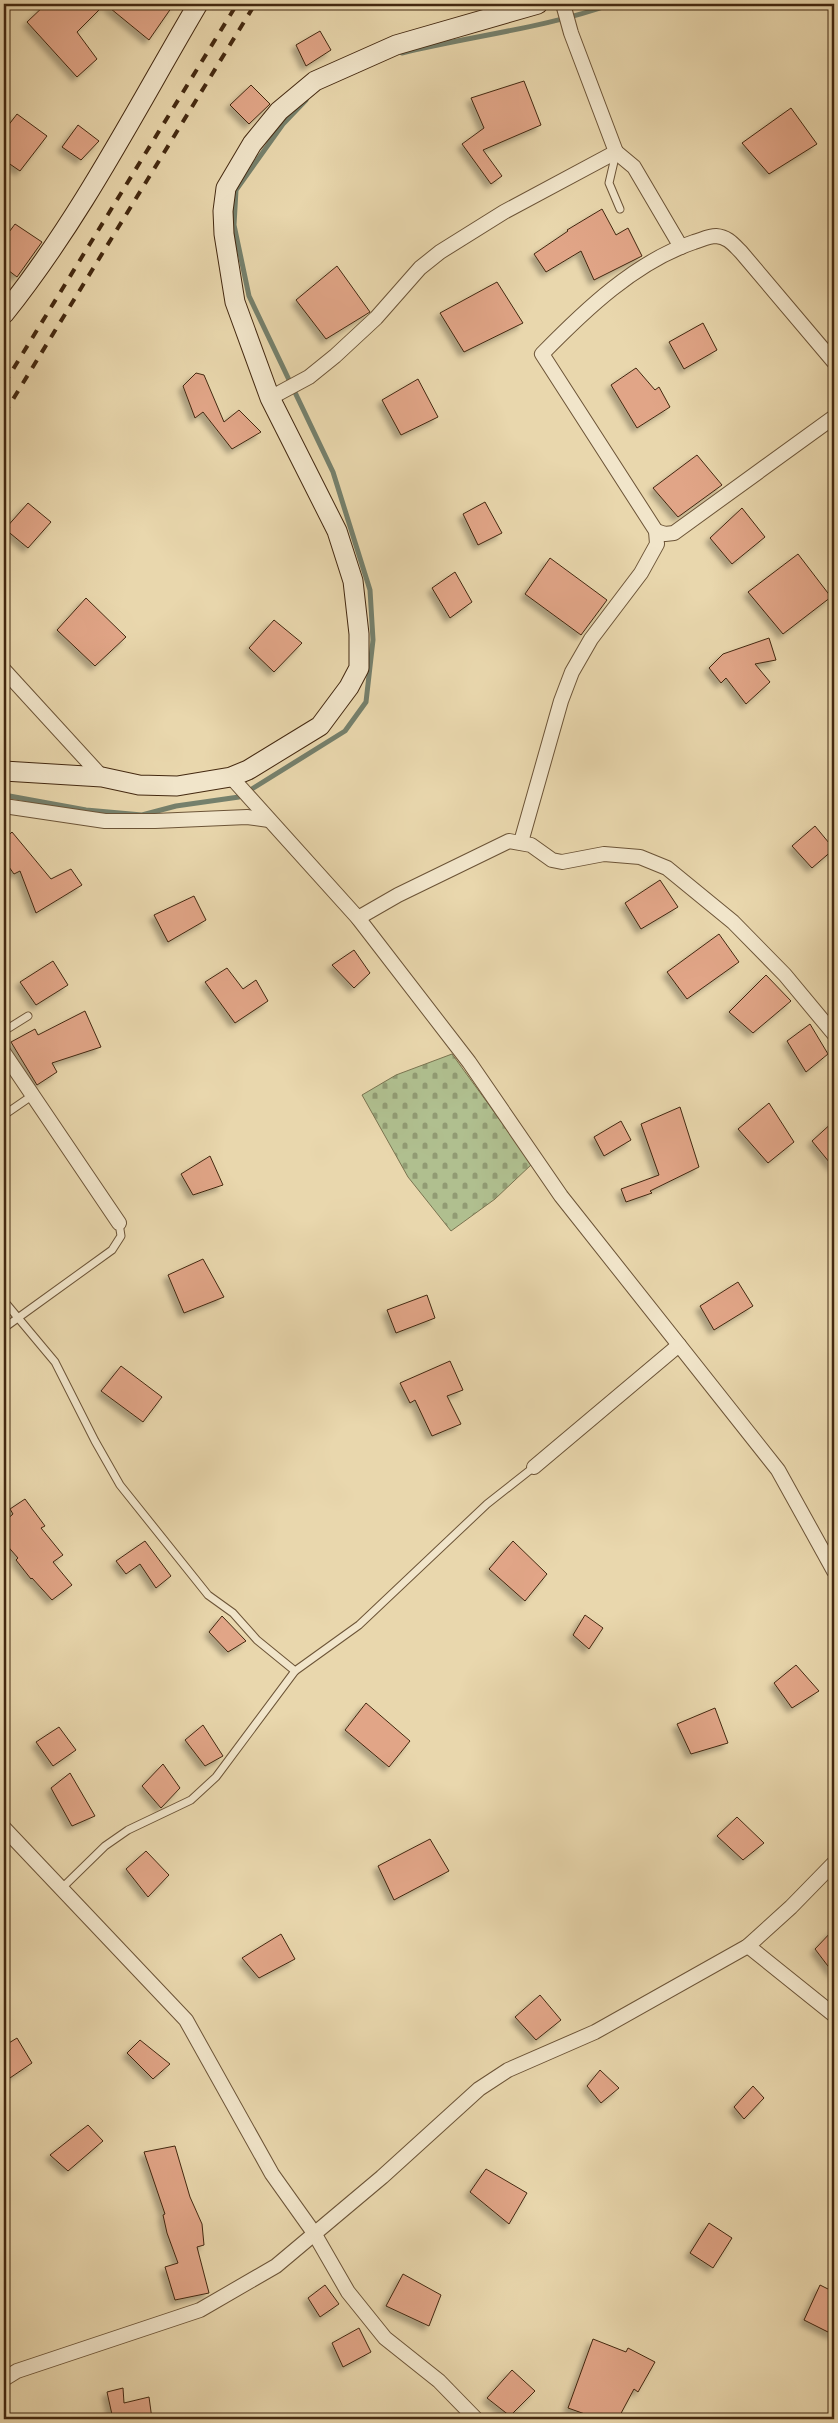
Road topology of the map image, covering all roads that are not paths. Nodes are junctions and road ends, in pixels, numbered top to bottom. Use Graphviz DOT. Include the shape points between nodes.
graph roads {
  1 [pos="198,4"];
  2 [pos="538,4"];
  3 [pos="564,6"];
  4 [pos="616,152"];
  5 [pos="620,209"];
  6 [pos="681,247"];
  7 [pos="4,314"];
  8 [pos="834,362"];
  9 [pos="276,394"];
  10 [pos="834,417"];
  11 [pos="656,531"];
  12 [pos="4,670"];
  13 [pos="4,771"];
  14 [pos="102,777"];
  15 [pos="236,782"];
  16 [pos="4,806"];
  17 [pos="264,815"];
  18 [pos="521,842"];
  19 [pos="358,918"];
  20 [pos="28,1016"];
  21 [pos="4,1031"];
  22 [pos="834,1034"];
  23 [pos="4,1053"];
  24 [pos="32,1095"];
  25 [pos="4,1115"];
  26 [pos="118,1223"];
  27 [pos="4,1301"];
  28 [pos="17,1319"];
  29 [pos="4,1328"];
  30 [pos="679,1345"];
  31 [pos="534,1467"];
  32 [pos="834,1571"];
  33 [pos="295,1671"];
  34 [pos="4,1828"];
  35 [pos="834,1863"];
  36 [pos="62,1888"];
  37 [pos="748,1946"];
  38 [pos="834,2015"];
  39 [pos="314,2234"];
  40 [pos="4,2379"];
  41 [pos="476,2419"];
  1 -- 7 [label="street" via="93,188 35,275"];
  2 -- 9 [label="street" via="396,45 315,81 279,111 252,144 226,188 224,234 235,302"];
  3 -- 4 [label="street"];
  4 -- 5 [label="lane" via="609,183"];
  4 -- 6 [label="street" via="634,167"];
  4 -- 9 [label="street" via="504,212 440,252 404,284 364,330 309,377"];
  6 -- 8 [label="street" via="714,236 727,238"];
  6 -- 11 [label="street" via="629,278 580,315 542,354"];
  9 -- 15 [label="street" via="337,531 353,581 359,668 320,726 248,770"];
  10 -- 11 [label="street" via="674,533"];
  11 -- 18 [label="street" via="657,544 641,573 591,639 572,672"];
  12 -- 14 [label="street"];
  13 -- 14 [label="street"];
  14 -- 15 [label="street" via="139,785"];
  15 -- 17 [label="street"];
  16 -- 17 [label="street" via="105,821"];
  17 -- 19 [label="street"];
  18 -- 19 [label="street" via="509,841"];
  18 -- 22 [label="street" via="552,860 562,862 614,853 640,857 666,868 733,922 785,975"];
  19 -- 30 [label="street" via="469,1062 561,1196"];
  20 -- 21 [label="lane"];
  23 -- 24 [label="street"];
  24 -- 25 [label="lane"];
  24 -- 26 [label="street"];
  26 -- 28 [label="lane" via="121,1236 112,1250"];
  27 -- 28 [label="lane"];
  28 -- 29 [label="lane"];
  28 -- 33 [label="lane" via="55,1362 120,1485 208,1595 233,1612 257,1640"];
  30 -- 31 [label="street"];
  30 -- 32 [label="street" via="778,1470"];
  31 -- 33 [label="lane" via="487,1504 358,1625"];
  33 -- 36 [label="lane" via="216,1777 191,1800 128,1830 105,1846"];
  34 -- 36 [label="street"];
  35 -- 37 [label="street" via="791,1908"];
  36 -- 39 [label="street" via="186,2020 272,2174"];
  37 -- 38 [label="street"];
  37 -- 39 [label="street" via="595,2032 508,2070 479,2089"];
  39 -- 40 [label="street" via="276,2266 200,2310 17,2371"];
  39 -- 41 [label="street" via="348,2292 385,2338 439,2381"];
}
